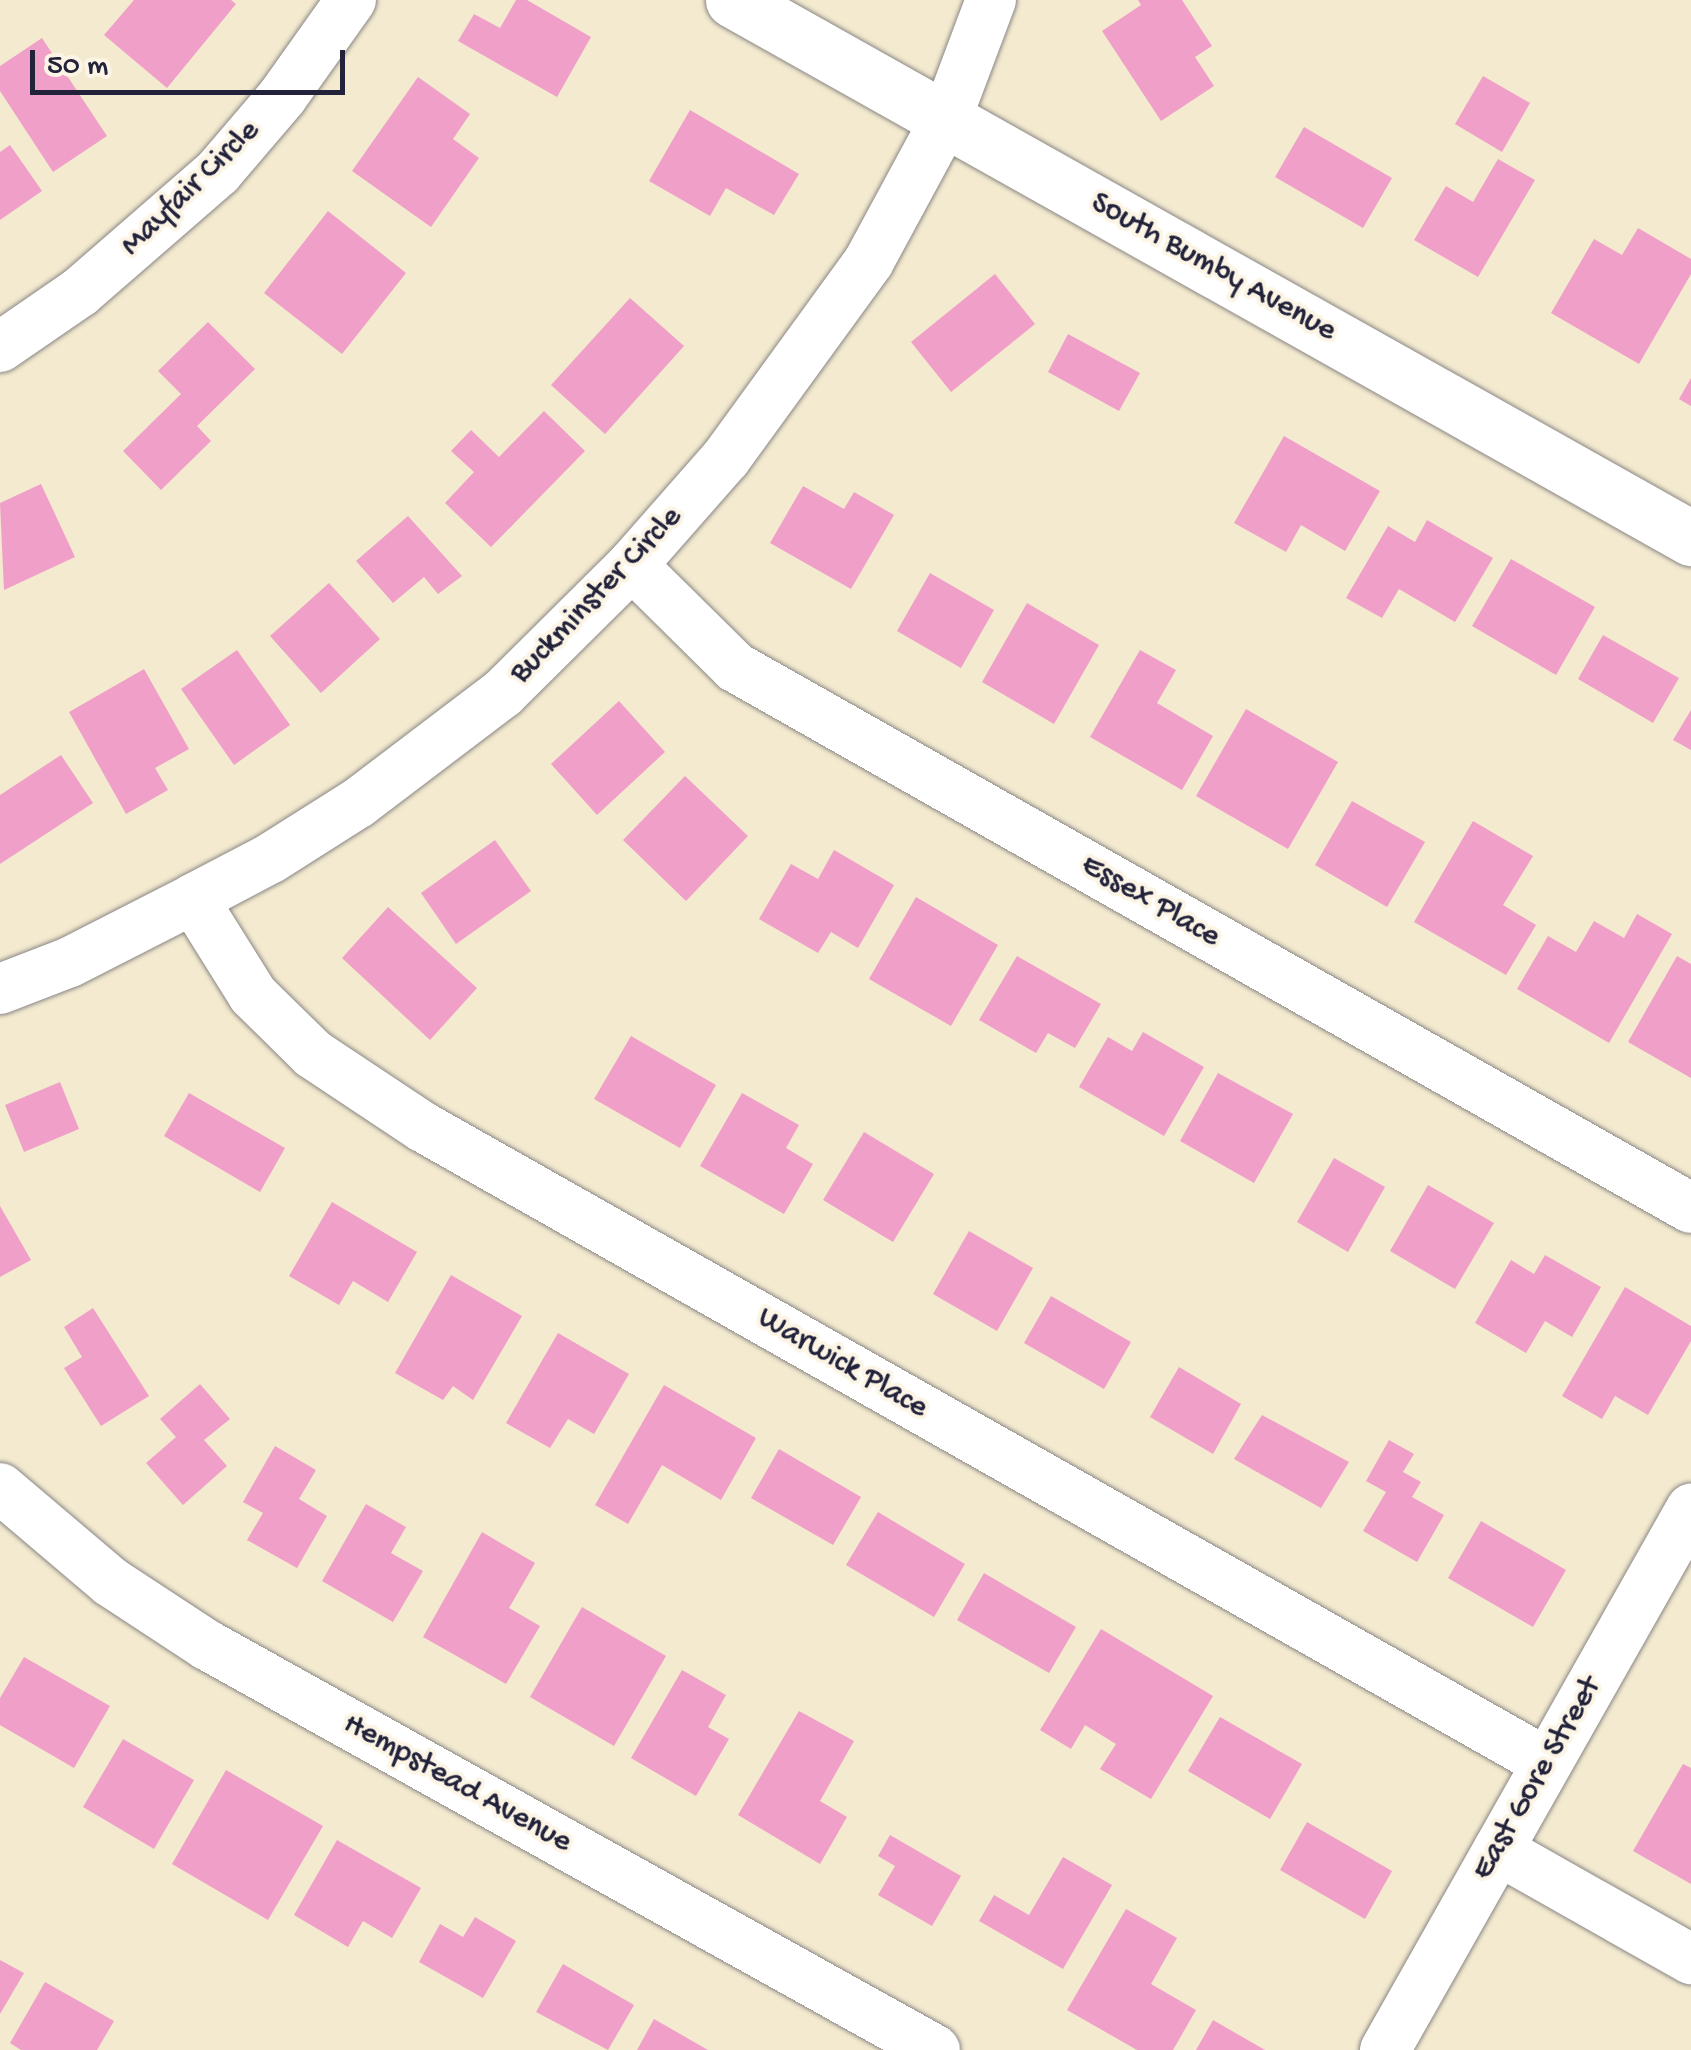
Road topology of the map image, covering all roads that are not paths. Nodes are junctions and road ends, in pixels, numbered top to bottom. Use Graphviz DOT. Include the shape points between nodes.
graph roads {
  1 [pos="351,0"];
  2 [pos="733,0"];
  3 [pos="990,0"];
  4 [pos="947,117"];
  5 [pos="0,347"];
  6 [pos="1691,538"];
  7 [pos="632,565"];
  8 [pos="193,899"];
  9 [pos="0,988"];
  10 [pos="1691,1208"];
  11 [pos="0,1488"];
  12 [pos="1691,1509"];
  13 [pos="1547,1763"];
  14 [pos="1498,1850"];
  15 [pos="1691,1958"];
  16 [pos="935,2050"];
  17 [pos="1385,2050"];
  1 -- 5 [label="street, Mayfair Circle" via="218,172 80,292"];
  2 -- 4 [label="street, South Bumby Avenue"];
  3 -- 4 [label="street, Buckminster Circle"];
  4 -- 6 [label="street, South Bumby Avenue"];
  4 -- 7 [label="street, Buckminster Circle" via="869,261 808,351"];
  7 -- 8 [label="street, Buckminster Circle" via="503,692 388,781 271,858"];
  7 -- 10 [label="street, Essex Place" via="736,667"];
  8 -- 9 [label="street, Buckminster Circle" via="70,962"];
  8 -- 13 [label="street, Warwick Place" via="253,996 313,1054 423,1126"];
  11 -- 16 [label="street, Hempstead Avenue" via="112,1582 207,1645"];
  12 -- 13 [label="street, East Gore Street"];
  13 -- 14 [label="street, East Gore Street"];
  14 -- 15 [label="street"];
  14 -- 17 [label="street, East Gore Street"];
}
